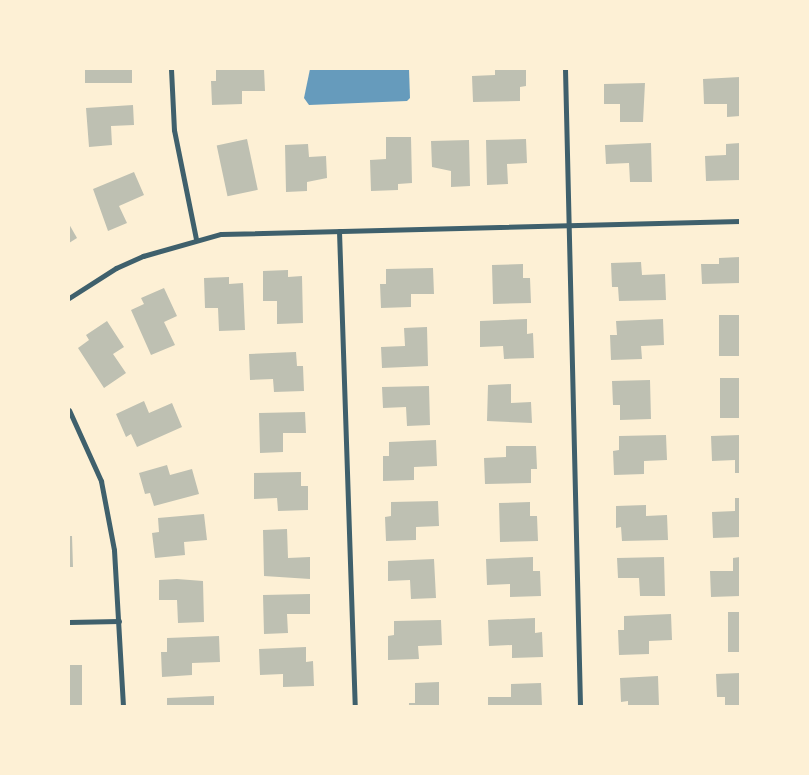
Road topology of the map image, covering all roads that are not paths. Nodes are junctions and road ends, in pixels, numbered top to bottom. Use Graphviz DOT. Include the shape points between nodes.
graph roads {
  1 [pos="171,69"];
  2 [pos="565,69"];
  3 [pos="740,220"];
  4 [pos="569,224"];
  5 [pos="339,231"];
  6 [pos="196,240"];
  7 [pos="69,298"];
  8 [pos="69,410"];
  9 [pos="120,621"];
  10 [pos="69,622"];
  11 [pos="123,706"];
  12 [pos="355,706"];
  13 [pos="580,706"];
  1 -- 6 [label="street" via="174,130"];
  2 -- 4 [label="street"];
  3 -- 4 [label="street"];
  4 -- 5 [label="street"];
  4 -- 13 [label="street"];
  5 -- 6 [label="street" via="230,234"];
  5 -- 12 [label="street"];
  6 -- 7 [label="street" via="116,268"];
  8 -- 9 [label="street" via="101,481 114,550"];
  9 -- 10 [label="street"];
  9 -- 11 [label="street"];
}
